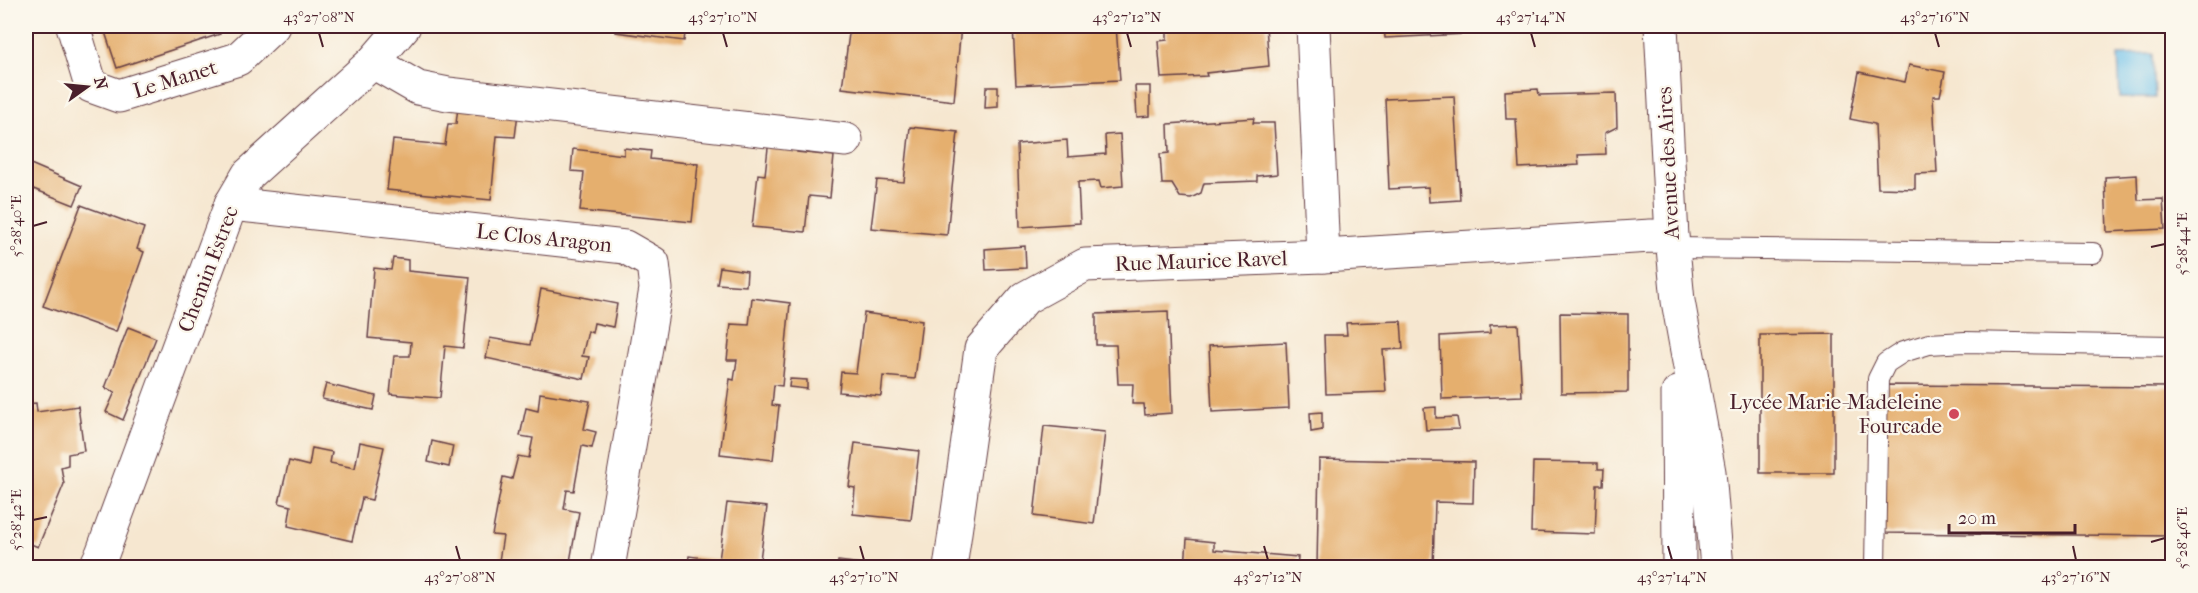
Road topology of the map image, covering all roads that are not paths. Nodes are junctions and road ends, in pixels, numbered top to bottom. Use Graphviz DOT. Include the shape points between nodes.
graph roads {
  1 [pos="73,26"];
  2 [pos="273,26"];
  3 [pos="404,26"];
  4 [pos="1313,26"];
  5 [pos="1661,26"];
  6 [pos="373,62"];
  7 [pos="846,140"];
  8 [pos="231,204"];
  9 [pos="1672,243"];
  10 [pos="2093,254"];
  11 [pos="1323,256"];
  12 [pos="1678,301"];
  13 [pos="2172,346"];
  14 [pos="94,567"];
  15 [pos="608,567"];
  16 [pos="950,567"];
  17 [pos="1679,567"];
  18 [pos="1717,567"];
  19 [pos="1875,567"];
  1 -- 2 [label="street, Le Manet" via="91,86 118,96 238,59"];
  3 -- 6 [label="street, Chemin Estrec"];
  4 -- 11 [label="street"];
  5 -- 9 [label="street, Avenue des Aires"];
  6 -- 7 [label="street" via="418,88 448,94"];
  6 -- 8 [label="street, Chemin Estrec" via="248,175"];
  8 -- 14 [label="street, Chemin Estrec"];
  8 -- 15 [label="street, Le Clos Aragon" via="625,247 653,263 656,289"];
  9 -- 10 [label="lane"];
  9 -- 11 [label="street, Rue Maurice Ravel" via="1651,236"];
  9 -- 12 [label="street, Avenue des Aires"];
  11 -- 16 [label="street, Rue Maurice Ravel" via="1085,266 1025,298 981,350"];
  12 -- 17 [label="street, Avenue des Aires"];
  12 -- 18 [label="street, Avenue des Aires" via="1709,472"];
  13 -- 19 [label="lane" via="1929,344 1903,352 1886,363 1878,379"];
}
